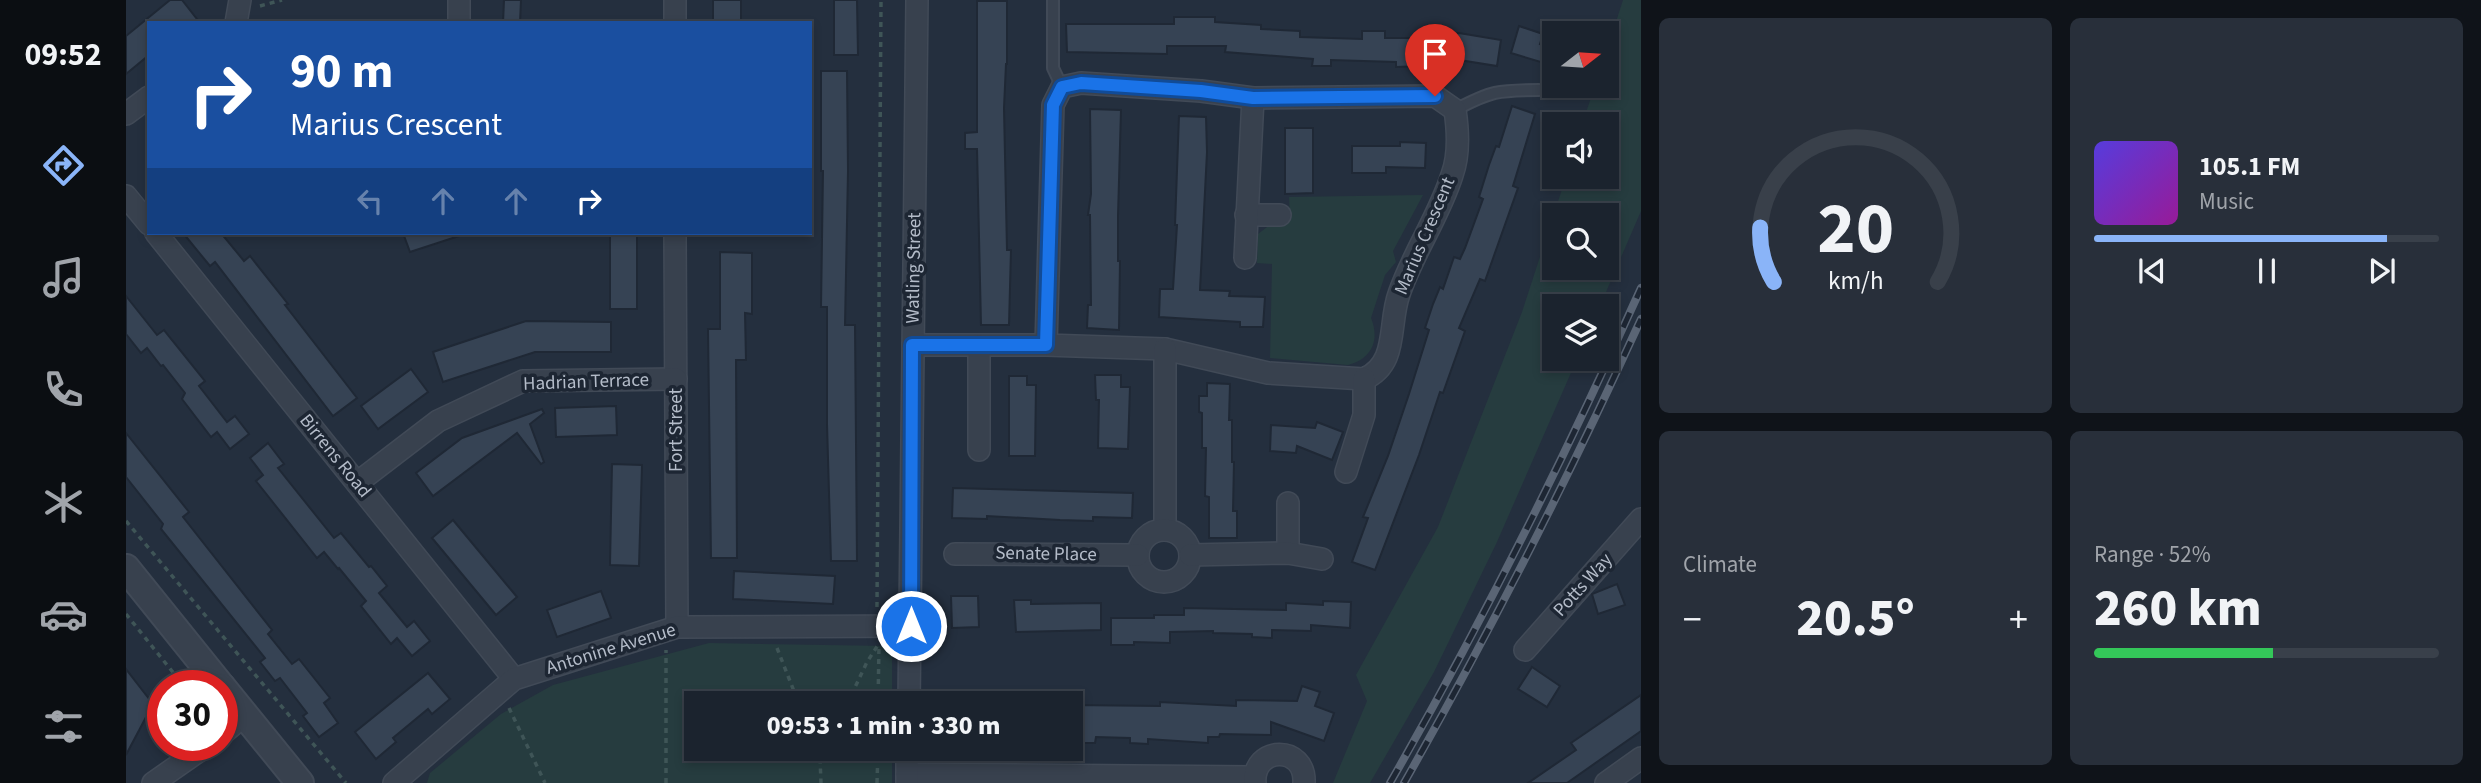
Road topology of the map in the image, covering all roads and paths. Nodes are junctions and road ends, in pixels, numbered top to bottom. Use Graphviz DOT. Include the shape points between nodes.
graph roads {
  1 [pos="240,0"];
  2 [pos="459,0"];
  3 [pos="675,0"];
  4 [pos="881,0"];
  5 [pos="917,0"];
  6 [pos="1054,0"];
  7 [pos="236,21"];
  8 [pos="459,21"];
  9 [pos="675,21"];
  10 [pos="1062,87"];
  11 [pos="1539,90"];
  12 [pos="147,98"];
  13 [pos="1253,98"];
  14 [pos="1455,110"];
  15 [pos="126,114"];
  16 [pos="126,196"];
  17 [pos="1246,215"];
  18 [pos="1280,215"];
  19 [pos="147,222"];
  20 [pos="158,235"];
  21 [pos="676,235"];
  22 [pos="1245,258"];
  23 [pos="912,345"];
  24 [pos="1046,345"];
  25 [pos="978,346"];
  26 [pos="1165,349"];
  27 [pos="676,379"];
  28 [pos="1364,379"];
  29 [pos="979,450"];
  30 [pos="1346,472"];
  31 [pos="357,483"];
  32 [pos="1288,503"];
  33 [pos="1641,519"];
  34 [pos="126,521"];
  35 [pos="1165,530"];
  36 [pos="1288,553"];
  37 [pos="955,554"];
  38 [pos="1138,555"];
  39 [pos="1190,555"];
  40 [pos="1322,559"];
  41 [pos="126,568"];
  42 [pos="126,614"];
  43 [pos="769,626"];
  44 [pos="911,626"];
  45 [pos="671,629"];
  46 [pos="878,634"];
  47 [pos="1525,650"];
  48 [pos="171,670"];
  49 [pos="208,670"];
  50 [pos="507,685"];
  51 [pos="794,691"];
  52 [pos="853,691"];
  53 [pos="878,691"];
  54 [pos="909,691"];
  55 [pos="238,707"];
  56 [pos="244,715"];
  57 [pos="238,720"];
  58 [pos="1641,758"];
  59 [pos="185,761"];
  60 [pos="820,761"];
  61 [pos="878,761"];
  62 [pos="907,778"];
  63 [pos="1134,779"];
  64 [pos="1254,780"];
  65 [pos="153,783"];
  66 [pos="300,783"];
  67 [pos="346,783"];
  68 [pos="394,783"];
  69 [pos="545,783"];
  70 [pos="666,783"];
  71 [pos="821,783"];
  72 [pos="877,783"];
  73 [pos="1304,783"];
  74 [pos="1606,783"];
  1 -- 7 [label="street"];
  2 -- 8 [label="street"];
  3 -- 9 [label="street"];
  4 -- 46 [label="path"];
  5 -- 23 [label="street, Watling Street"];
  6 -- 10 [label="lane" via="1053,68"];
  10 -- 13 [label="street" via="1081,83"];
  10 -- 24 [label="street" via="1053,105"];
  11 -- 14 [label="lane" via="1500,90"];
  12 -- 15 [label="street"];
  13 -- 14 [label="street" via="1435,96"];
  13 -- 17 [label="street"];
  14 -- 28 [label="street, Marius Crescent" via="1453,173 1398,295 1388,354 1377,373"];
  16 -- 19 [label="street"];
  17 -- 18 [label="street"];
  17 -- 22 [label="street"];
  20 -- 31 [label="street, Birrens Road"];
  21 -- 27 [label="street, Fort Street"];
  23 -- 25 [label="street"];
  23 -- 44 [label="street, Watling Street"];
  24 -- 25 [label="street"];
  24 -- 26 [label="street"];
  25 -- 29 [label="street"];
  26 -- 28 [label="street" via="1268,373"];
  26 -- 35 [label="street"];
  27 -- 31 [label="street, Hadrian Terrace" via="523,381 438,421"];
  27 -- 45 [label="street, Fort Street"];
  28 -- 30 [label="street" via="1364,415"];
  31 -- 50 [label="street, Birrens Road"];
  32 -- 36 [label="street"];
  33 -- 47 [label="street, Potts Way"];
  34 -- 67 [label="path"];
  35 -- 38 [label="street" via="1149,534"];
  35 -- 39 [label="street" via="1185,541"];
  36 -- 39 [label="street"];
  36 -- 40 [label="street"];
  37 -- 38 [label="street, Senate Place"];
  38 -- 39 [label="street" via="1142,572 1164,583 1180,577"];
  41 -- 49 [label="street"];
  42 -- 48 [label="path"];
  43 -- 45 [label="street, Antonine Avenue"];
  43 -- 46 [label="street, Antonine Avenue"];
  43 -- 51 [label="path"];
  44 -- 46 [label="street, Antonine Avenue"];
  44 -- 54 [label="street, Watling Street"];
  45 -- 50 [label="street, Antonine Avenue"];
  45 -- 70 [label="path"];
  46 -- 52 [label="path"];
  46 -- 53 [label="path"];
  50 -- 68 [label="street, Antonine Avenue"];
  50 -- 69 [label="path"];
  55 -- 56 [label="street"];
  56 -- 57 [label="street"];
  56 -- 66 [label="street"];
  58 -- 74 [label="street"];
  59 -- 65 [label="street"];
  60 -- 71 [label="path"];
  61 -- 72 [label="path"];
  62 -- 63 [label="street"];
  63 -- 64 [label="street"];
  64 -- 73 [label="street" via="1256,769 1269,756 1286,755 1300,764"];
}
